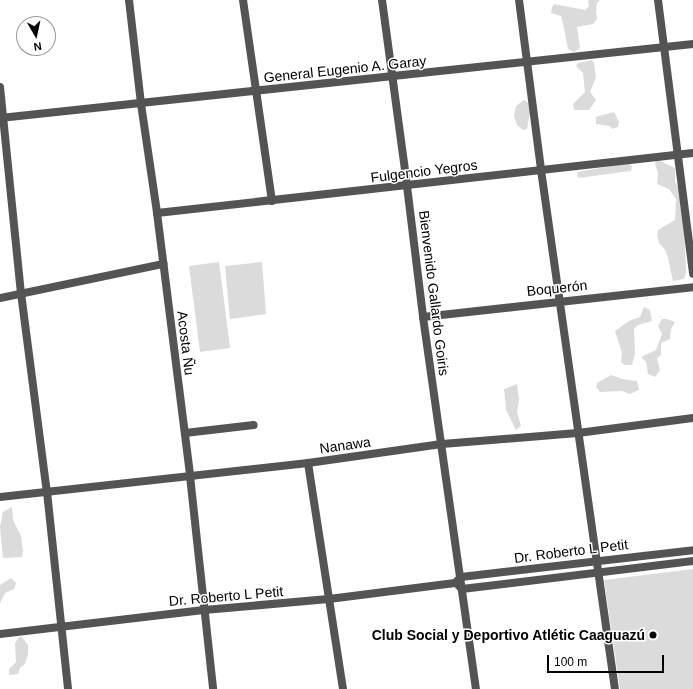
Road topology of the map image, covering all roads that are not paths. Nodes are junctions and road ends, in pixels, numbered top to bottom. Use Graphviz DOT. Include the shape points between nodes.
graph roads {
  1 [pos="129,0"];
  2 [pos="243,0"];
  3 [pos="382,0"];
  4 [pos="519,0"];
  5 [pos="658,0"];
  6 [pos="693,44"];
  7 [pos="664,48"];
  8 [pos="527,63"];
  9 [pos="392,77"];
  10 [pos="0,88"];
  11 [pos="256,92"];
  12 [pos="141,104"];
  13 [pos="2,118"];
  14 [pos="693,153"];
  15 [pos="677,155"];
  16 [pos="541,170"];
  17 [pos="408,186"];
  18 [pos="272,201"];
  19 [pos="157,213"];
  20 [pos="163,264"];
  21 [pos="693,274"];
  22 [pos="693,287"];
  23 [pos="22,294"];
  24 [pos="0,298"];
  25 [pos="559,301"];
  26 [pos="423,317"];
  27 [pos="693,418"];
  28 [pos="254,425"];
  29 [pos="184,433"];
  30 [pos="578,433"];
  31 [pos="442,444"];
  32 [pos="308,463"];
  33 [pos="190,476"];
  34 [pos="47,492"];
  35 [pos="0,497"];
  36 [pos="693,550"];
  37 [pos="693,561"];
  38 [pos="597,562"];
  39 [pos="598,572"];
  40 [pos="461,577"];
  41 [pos="454,583"];
  42 [pos="462,589"];
  43 [pos="329,599"];
  44 [pos="204,610"];
  45 [pos="61,627"];
  46 [pos="0,634"];
  47 [pos="68,689"];
  48 [pos="213,689"];
  49 [pos="343,689"];
  50 [pos="476,689"];
  51 [pos="615,689"];
  1 -- 12 [label="street, Acosta Ñu"];
  2 -- 11 [label="street"];
  3 -- 9 [label="street, Bienvenido Gallardo Goiris"];
  4 -- 8 [label="street"];
  5 -- 7 [label="street"];
  6 -- 7 [label="street, General Eugenio A. Garay"];
  7 -- 8 [label="street, General Eugenio A. Garay"];
  7 -- 15 [label="street"];
  8 -- 9 [label="street, General Eugenio A. Garay"];
  8 -- 16 [label="street"];
  9 -- 11 [label="street, General Eugenio A. Garay"];
  9 -- 17 [label="street, Bienvenido Gallardo Goiris"];
  10 -- 13 [label="street"];
  11 -- 12 [label="street, General Eugenio A. Garay"];
  11 -- 18 [label="street"];
  12 -- 13 [label="street, General Eugenio A. Garay"];
  12 -- 19 [label="street, Acosta Ñu"];
  13 -- 23 [label="street"];
  14 -- 15 [label="street, Fulgencio Yegros"];
  15 -- 16 [label="street, Fulgencio Yegros"];
  15 -- 21 [label="street"];
  16 -- 17 [label="street, Fulgencio Yegros"];
  16 -- 25 [label="street"];
  17 -- 18 [label="street, Fulgencio Yegros"];
  17 -- 26 [label="street, Bienvenido Gallardo Goiris"];
  18 -- 19 [label="street, Fulgencio Yegros"];
  19 -- 20 [label="street, Acosta Ñu"];
  20 -- 23 [label="street"];
  20 -- 29 [label="street, Acosta Ñu"];
  22 -- 25 [label="street, Boquerón"];
  23 -- 24 [label="street"];
  23 -- 34 [label="street"];
  25 -- 26 [label="street, Boquerón"];
  25 -- 30 [label="street"];
  26 -- 31 [label="street, Bienvenido Gallardo Goiris"];
  27 -- 30 [label="street, Nanawa"];
  28 -- 29 [label="street"];
  29 -- 33 [label="street, Acosta Ñu"];
  30 -- 31 [label="street, Nanawa"];
  30 -- 38 [label="street"];
  31 -- 32 [label="street, Nanawa"];
  31 -- 40 [label="street, Bienvenido Gallardo Goiris"];
  32 -- 33 [label="street, Nanawa"];
  32 -- 43 [label="street"];
  33 -- 34 [label="street, Nanawa"];
  33 -- 44 [label="street, Acosta Ñu"];
  34 -- 35 [label="street, Nanawa"];
  34 -- 45 [label="street"];
  36 -- 38 [label="street, Dr. Roberto L Petit"];
  37 -- 39 [label="street, Dr. Roberto L Petit"];
  38 -- 39 [label="street"];
  38 -- 40 [label="street, Dr. Roberto L Petit"];
  39 -- 42 [label="street, Dr. Roberto L Petit"];
  39 -- 51 [label="street"];
  40 -- 41 [label="street"];
  40 -- 42 [label="street, Bienvenido Gallardo Goiris"];
  41 -- 42 [label="street"];
  41 -- 43 [label="street, Dr. Roberto L Petit"];
  42 -- 50 [label="street, Bienvenido Gallardo Goiris"];
  43 -- 44 [label="street, Dr. Roberto L Petit"];
  43 -- 49 [label="street"];
  44 -- 45 [label="street, Dr. Roberto L Petit"];
  44 -- 48 [label="street, Acosta Ñu"];
  45 -- 46 [label="street, Dr. Roberto L Petit"];
  45 -- 47 [label="street"];
}
